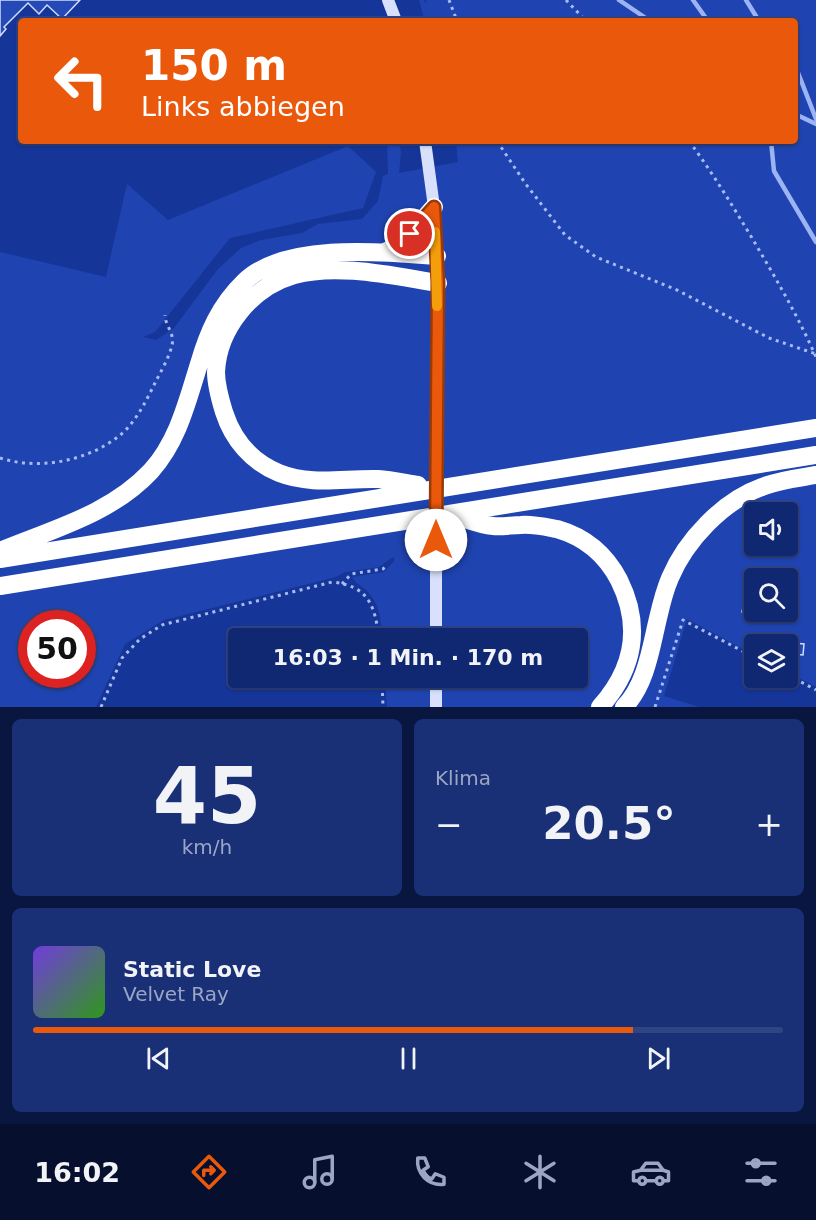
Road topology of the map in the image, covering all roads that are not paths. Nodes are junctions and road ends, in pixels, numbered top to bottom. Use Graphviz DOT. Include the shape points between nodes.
graph roads {
  1 [pos="388,0"];
  2 [pos="395,18"];
  3 [pos="425,144"];
  4 [pos="434,207"];
  5 [pos="385,252"];
  6 [pos="437,256"];
  7 [pos="438,283"];
  8 [pos="810,428"];
  9 [pos="815,455"];
  10 [pos="816,475"];
  11 [pos="438,488"];
  12 [pos="449,514"];
  13 [pos="0,551"];
  14 [pos="0,559"];
  15 [pos="0,586"];
  16 [pos="436,628"];
  17 [pos="436,688"];
  18 [pos="436,707"];
  19 [pos="600,707"];
  20 [pos="624,707"];
  1 -- 2 [label="main road"];
  3 -- 4 [label="main road"];
  4 -- 5 [label="highway" via="403,242"];
  4 -- 6 [label="main road"];
  5 -- 6 [label="highway"];
  5 -- 13 [label="highway" via="307,255 266,267 245,280 212,326 171,444 151,471 124,496 100,510"];
  6 -- 7 [label="main road"];
  7 -- 11 [label="highway" via="332,271 292,276 270,285 236,316 220,348 216,372 232,434 257,461 278,473 301,480 378,479"];
  7 -- 16 [label="main road, bridge"];
  8 -- 11 [label="highway"];
  9 -- 12 [label="highway"];
  10 -- 20 [label="highway" via="762,487 740,498 695,537 670,576 642,680"];
  11 -- 14 [label="highway"];
  12 -- 15 [label="highway"];
  12 -- 19 [label="highway" via="493,526 524,524 557,529 589,544 614,570 632,613 633,634 623,673"];
  17 -- 18 [label="main road"];
}
